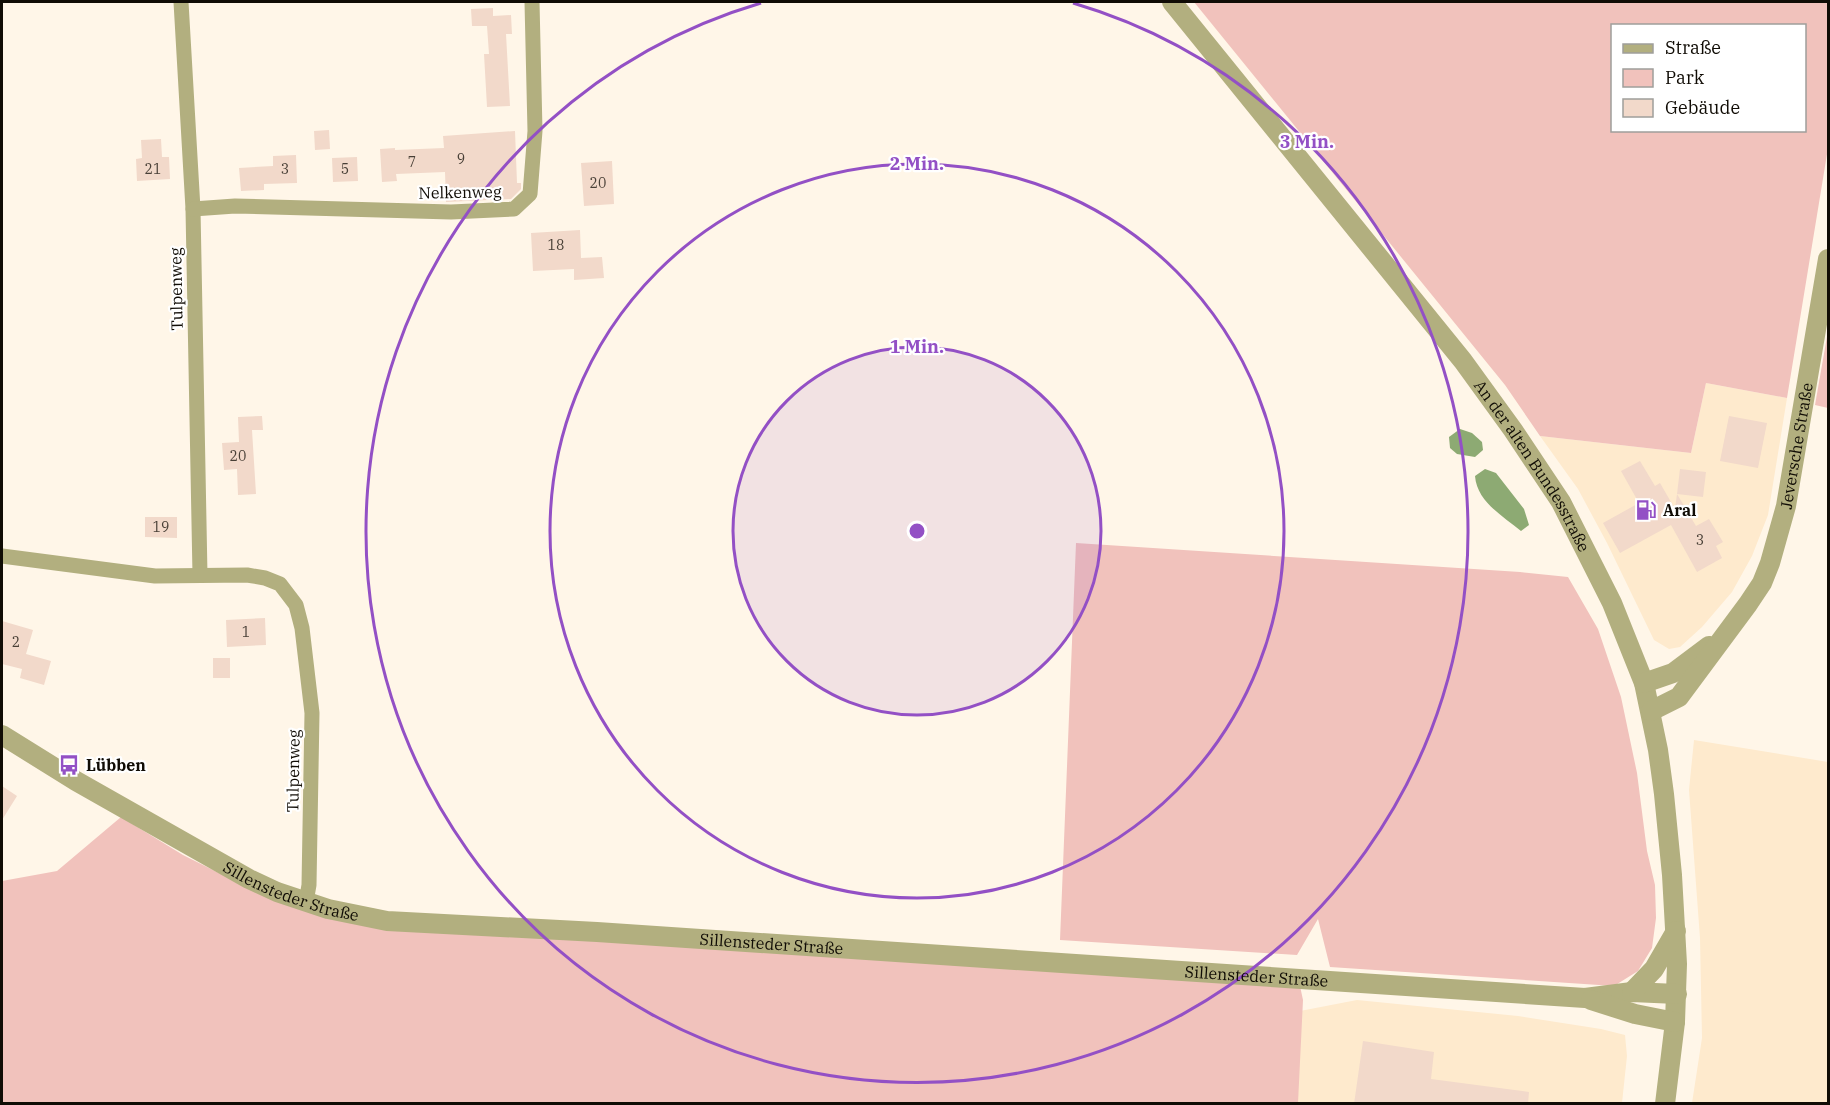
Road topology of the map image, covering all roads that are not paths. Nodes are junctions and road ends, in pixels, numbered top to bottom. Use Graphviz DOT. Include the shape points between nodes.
graph roads {
  1 [pos="182,2"];
  2 [pos="532,2"];
  3 [pos="1172,2"];
  4 [pos="193,209"];
  5 [pos="1828,259"];
  6 [pos="2,556"];
  7 [pos="200,575"];
  8 [pos="1734,625"];
  9 [pos="1644,683"];
  10 [pos="1651,711"];
  11 [pos="2,735"];
  12 [pos="306,902"];
  13 [pos="1676,931"];
  14 [pos="1632,992"];
  15 [pos="1677,994"];
  16 [pos="1585,998"];
  17 [pos="1675,1022"];
  18 [pos="1665,1104"];
  1 -- 4 [label="street, Tulpenweg"];
  2 -- 4 [label="street, Nelkenweg" via="535,131 530,194 514,209"];
  3 -- 9 [label="street, An der alten Bundesstraße" via="1463,361 1513,430 1561,502 1583,544 1624,628"];
  4 -- 7 [label="street, Tulpenweg"];
  5 -- 8 [label="street, Jeversche Straße" via="1778,539 1762,582"];
  6 -- 7 [label="street, Tulpenweg" via="155,576"];
  7 -- 12 [label="street, Tulpenweg" via="265,578 280,584 296,605 312,713"];
  8 -- 9 [label="street, Jeversche Straße" via="1673,673"];
  8 -- 10 [label="street, Jeversche Straße" via="1680,697"];
  9 -- 10 [label="street, An der alten Bundesstraße"];
  10 -- 13 [label="street, An der alten Bundesstraße" via="1664,794"];
  11 -- 12 [label="street, Sillensteder Straße" via="249,879"];
  12 -- 16 [label="street, Sillensteder Straße" via="387,921"];
  13 -- 14 [label="street" via="1654,969"];
  13 -- 15 [label="street, An der alten Bundesstraße"];
  14 -- 15 [label="street, Sillensteder Straße"];
  14 -- 16 [label="street, Sillensteder Straße"];
  15 -- 17 [label="street, An der alten Bundesstraße"];
  16 -- 17 [label="street, Sillensteder Straße"];
  17 -- 18 [label="street, An der alten Bundesstraße"];
}
